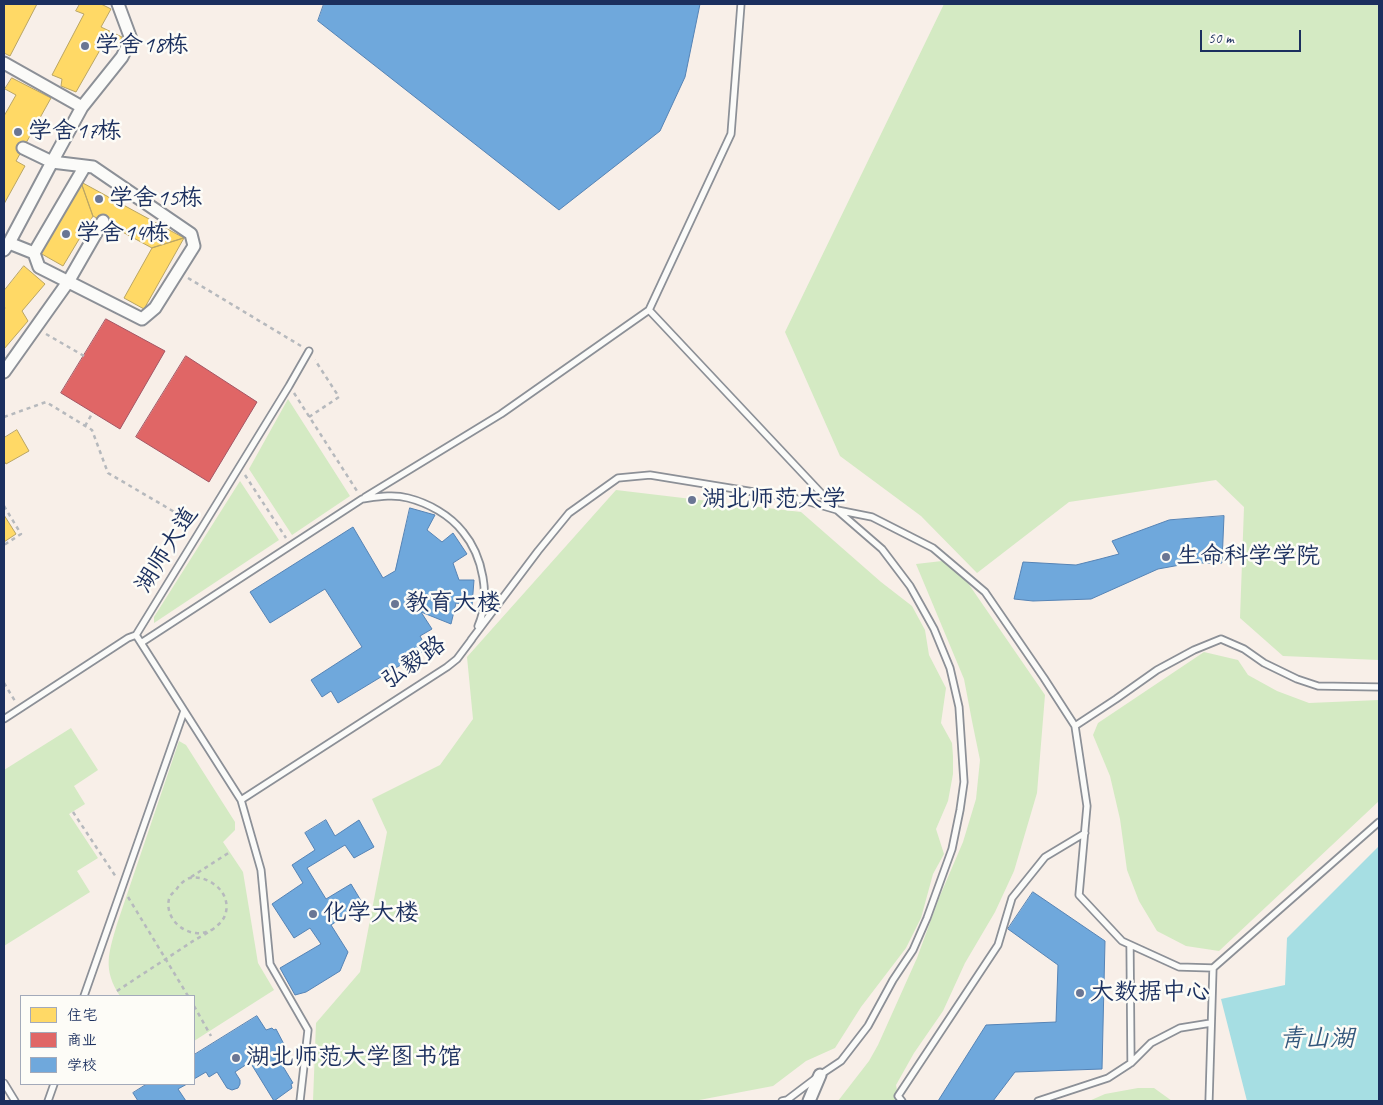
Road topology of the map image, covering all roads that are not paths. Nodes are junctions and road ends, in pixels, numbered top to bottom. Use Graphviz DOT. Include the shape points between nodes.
graph roads {
  1 [pos="118,4"];
  2 [pos="741,4"];
  3 [pos="4,63"];
  4 [pos="82,107"];
  5 [pos="23,148"];
  6 [pos="52,162"];
  7 [pos="85,166"];
  8 [pos="102,221"];
  9 [pos="6,246"];
  10 [pos="34,253"];
  11 [pos="68,282"];
  12 [pos="649,310"];
  13 [pos="309,351"];
  14 [pos="4,372"];
  15 [pos="362,499"];
  16 [pos="837,510"];
  17 [pos="136,635"];
  18 [pos="471,640"];
  19 [pos="141,642"];
  20 [pos="1379,687"];
  21 [pos="184,711"];
  22 [pos="4,719"];
  23 [pos="1076,726"];
  24 [pos="241,800"];
  25 [pos="1379,822"];
  26 [pos="1085,834"];
  27 [pos="1130,945"];
  28 [pos="1213,968"];
  29 [pos="84,995"];
  30 [pos="1211,1023"];
  31 [pos="1131,1062"];
  32 [pos="820,1075"];
  33 [pos="4,1083"];
  34 [pos="54,1085"];
  35 [pos="15,1101"];
  36 [pos="48,1101"];
  37 [pos="300,1101"];
  38 [pos="782,1101"];
  39 [pos="809,1101"];
  40 [pos="902,1101"];
  41 [pos="1038,1101"];
  42 [pos="1209,1101"];
  1 -- 4 [label="street" via="131,38 122,57"];
  2 -- 12 [label="lane" via="731,134"];
  3 -- 4 [label="street"];
  4 -- 6 [label="street"];
  5 -- 6 [label="street"];
  6 -- 7 [label="street"];
  6 -- 9 [label="street"];
  7 -- 10 [label="street"];
  7 -- 11 [label="street" via="93,167 191,234 194,246 155,308 142,319"];
  8 -- 11 [label="street"];
  9 -- 10 [label="street"];
  10 -- 11 [label="street" via="39,267"];
  11 -- 14 [label="street"];
  12 -- 15 [label="lane" via="501,414"];
  12 -- 16 [label="lane"];
  13 -- 17 [label="lane, 湖师大道"];
  15 -- 18 [label="lane, 弘毅路" via="406,497 440,511 463,532 479,558 484,581 480,620"];
  15 -- 19 [label="lane, 弘毅路"];
  16 -- 18 [label="lane" via="803,500 650,475 618,478 569,513"];
  16 -- 23 [label="lane" via="872,516 933,548 985,592"];
  16 -- 32 [label="lane" via="882,548 910,586 934,629 950,668 959,707 964,782 952,849 913,950 868,1026 841,1061"];
  17 -- 19 [label="lane"];
  17 -- 22 [label="lane, 湖师大道"];
  18 -- 24 [label="lane, 弘毅路" via="447,667"];
  19 -- 21 [label="lane"];
  20 -- 23 [label="lane" via="1318,686 1304,682 1221,639 1157,670"];
  21 -- 24 [label="lane"];
  21 -- 29 [label="lane"];
  23 -- 26 [label="lane" via="1087,806"];
  24 -- 37 [label="lane" via="261,870 270,964 308,1030"];
  25 -- 28 [label="lane"];
  26 -- 27 [label="lane" via="1079,895 1122,941"];
  26 -- 40 [label="lane" via="1046,858 1012,898 998,945 898,1096"];
  27 -- 28 [label="lane" via="1179,967"];
  27 -- 31 [label="lane"];
  28 -- 30 [label="lane"];
  30 -- 31 [label="lane" via="1180,1028 1151,1044"];
  30 -- 42 [label="lane"];
  31 -- 41 [label="lane" via="1108,1078"];
  32 -- 38 [label="lane"];
  32 -- 39 [label="street"];
  33 -- 35 [label="lane"];
  34 -- 36 [label="lane"];
}
